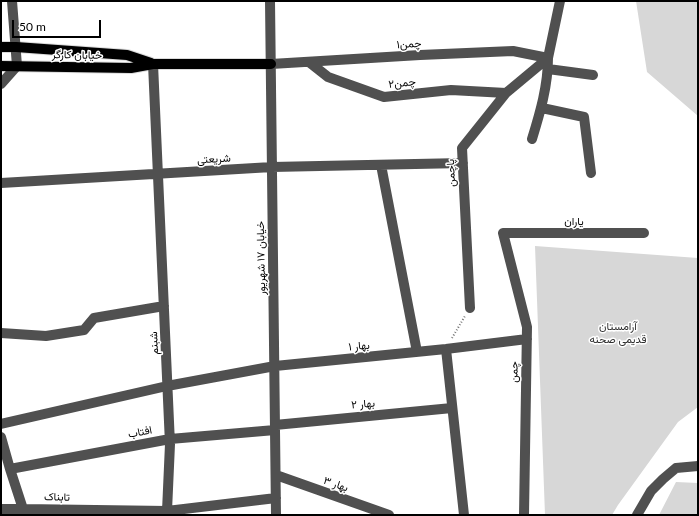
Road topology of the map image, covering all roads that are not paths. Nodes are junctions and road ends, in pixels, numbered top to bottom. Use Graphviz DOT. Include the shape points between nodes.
graph roads {
  1 [pos="12,1"];
  2 [pos="270,1"];
  3 [pos="560,1"];
  4 [pos="1,47"];
  5 [pos="16,47"];
  6 [pos="548,58"];
  7 [pos="309,62"];
  8 [pos="153,64"];
  9 [pos="271,64"];
  10 [pos="1,66"];
  11 [pos="17,66"];
  12 [pos="548,69"];
  13 [pos="593,75"];
  14 [pos="1,84"];
  15 [pos="506,93"];
  16 [pos="542,108"];
  17 [pos="532,139"];
  18 [pos="463,163"];
  19 [pos="381,165"];
  20 [pos="272,167"];
  21 [pos="591,173"];
  22 [pos="158,174"];
  23 [pos="1,183"];
  24 [pos="503,233"];
  25 [pos="644,233"];
  26 [pos="164,306"];
  27 [pos="470,308"];
  28 [pos="1,333"];
  29 [pos="527,339"];
  30 [pos="446,349"];
  31 [pos="417,352"];
  32 [pos="275,366"];
  33 [pos="167,386"];
  34 [pos="452,408"];
  35 [pos="1,424"];
  36 [pos="275,427"];
  37 [pos="1,437"];
  38 [pos="170,439"];
  39 [pos="698,466"];
  40 [pos="10,469"];
  41 [pos="276,475"];
  42 [pos="276,498"];
  43 [pos="1,509"];
  44 [pos="23,509"];
  45 [pos="167,511"];
  46 [pos="276,515"];
  47 [pos="389,515"];
  48 [pos="464,515"];
  49 [pos="524,515"];
  50 [pos="637,515"];
  1 -- 5 [label="street"];
  2 -- 9 [label="street, خیابان ۱۷ شهریور"];
  3 -- 6 [label="street"];
  4 -- 5 [label="main road, خیابان کارگر"];
  5 -- 8 [label="main road, خیابان کارگر" via="127,55"];
  5 -- 11 [label="street"];
  6 -- 7 [label="street, چمن۱" via="513,51"];
  6 -- 12 [label="street"];
  6 -- 15 [label="street, پاچمن"];
  7 -- 9 [label="street, چمن۱"];
  7 -- 15 [label="street, چمن۲" via="328,77 384,97 451,90"];
  8 -- 9 [label="main road, خیابان کارگر"];
  8 -- 11 [label="main road, خیابان کارگر" via="130,68"];
  8 -- 22 [label="street, شبنم"];
  9 -- 20 [label="street, خیابان ۱۷ شهریور"];
  10 -- 11 [label="main road, خیابان کارگر"];
  11 -- 14 [label="street"];
  12 -- 13 [label="street"];
  12 -- 16 [label="street"];
  15 -- 18 [label="street, پاچمن" via="462,148"];
  16 -- 17 [label="street"];
  16 -- 21 [label="street" via="584,117"];
  18 -- 19 [label="street, شریعتی"];
  18 -- 27 [label="street, پاچمن"];
  19 -- 20 [label="street, شریعتی"];
  19 -- 31 [label="street"];
  20 -- 22 [label="street, شریعتی"];
  20 -- 32 [label="street, خیابان ۱۷ شهریور"];
  22 -- 23 [label="street, شریعتی"];
  22 -- 26 [label="street, شبنم"];
  24 -- 25 [label="street, یاران"];
  24 -- 29 [label="street, چمن" via="527,327"];
  26 -- 28 [label="street" via="94,318 84,330 46,336"];
  26 -- 33 [label="street, شبنم"];
  29 -- 30 [label="street, بهار ۱"];
  29 -- 49 [label="street, چمن"];
  30 -- 31 [label="street, بهار ۱"];
  30 -- 34 [label="street"];
  31 -- 32 [label="street, بهار ۱"];
  32 -- 33 [label="street, بهار ۱"];
  32 -- 36 [label="street, خیابان ۱۷ شهریور"];
  33 -- 35 [label="street, بهار ۱"];
  33 -- 38 [label="street, شبنم"];
  34 -- 36 [label="street, بهار ۲"];
  34 -- 48 [label="street"];
  36 -- 38 [label="street, افتاب"];
  36 -- 41 [label="street, خیابان ۱۷ شهریور"];
  37 -- 40 [label="street"];
  38 -- 40 [label="street, افتاب"];
  38 -- 45 [label="street, شبنم"];
  39 -- 50 [label="street" via="676,468 651,491"];
  40 -- 44 [label="street"];
  41 -- 42 [label="street, خیابان ۱۷ شهریور"];
  41 -- 47 [label="street, بهار ۳"];
  42 -- 45 [label="street"];
  42 -- 46 [label="street, خیابان ۱۷ شهریور"];
  43 -- 44 [label="street, تابناک"];
  44 -- 45 [label="street, تابناک"];
}
